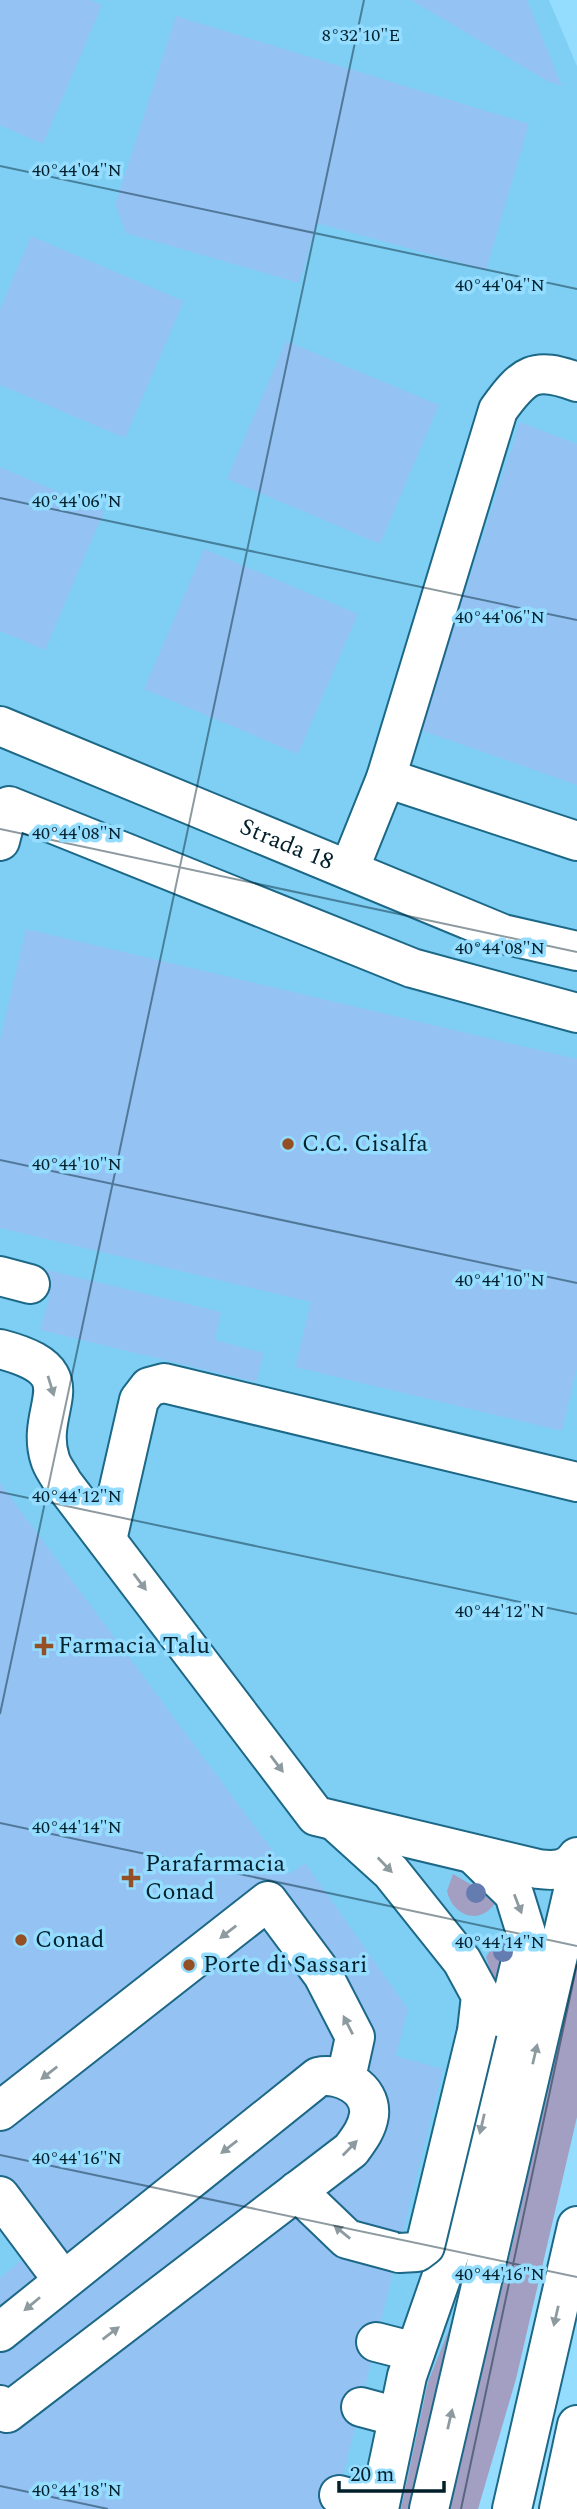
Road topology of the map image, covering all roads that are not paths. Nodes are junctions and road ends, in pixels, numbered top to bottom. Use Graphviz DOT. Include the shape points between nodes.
graph roads {
  1 [pos="577,382"];
  2 [pos="0,726"];
  3 [pos="386,778"];
  4 [pos="0,841"];
  5 [pos="577,841"];
  6 [pos="349,870"];
  7 [pos="577,951"];
  8 [pos="577,1013"];
  9 [pos="0,1349"];
  10 [pos="577,1482"];
  11 [pos="107,1540"];
  12 [pos="334,1820"];
  13 [pos="472,1854"];
  14 [pos="577,1857"];
  15 [pos="577,1874"];
  16 [pos="346,2078"];
  17 [pos="0,2111"];
  18 [pos="415,2188"];
  19 [pos="297,2191"];
  20 [pos="0,2196"];
  21 [pos="464,2201"];
  22 [pos="577,2226"];
  23 [pos="398,2257"];
  24 [pos="443,2272"];
  25 [pos="62,2280"];
  26 [pos="0,2332"];
  27 [pos="376,2342"];
  28 [pos="415,2352"];
  29 [pos="0,2404"];
  30 [pos="361,2407"];
  31 [pos="398,2417"];
  32 [pos="577,2425"];
  33 [pos="339,2495"];
  34 [pos="379,2508"];
  35 [pos="429,2509"];
  36 [pos="512,2509"];
  37 [pos="559,2509"];
  1 -- 3 [label="main road" via="551,373 519,382 498,410"];
  2 -- 6 [label="main road, Strada 18"];
  3 -- 5 [label="main road"];
  3 -- 6 [label="main road"];
  4 -- 8 [label="main road" via="9,806 412,968"];
  6 -- 7 [label="main road, Strada 18" via="503,934"];
  9 -- 11 [label="main road, one-way" via="28,1357 46,1370 55,1394 47,1435 50,1459"];
  10 -- 11 [label="main road" via="164,1383 149,1387 139,1400"];
  11 -- 12 [label="main road, one-way" via="316,1816"];
  12 -- 13 [label="main road"];
  12 -- 23 [label="main road, one-way, bridge" via="391,1872 462,1961 481,1996 477,2031 425,2246"];
  13 -- 14 [label="main road" via="556,1871 572,1865"];
  13 -- 21 [label="main road, one-way" via="514,1894 527,1936"];
  35 -- 15 [label="main road, one-way"];
  16 -- 17 [label="main road, one-way" via="355,2037 323,1975 268,1901"];
  19 -- 16 [label="main road, one-way" via="351,2150 365,2131 370,2112 360,2091"];
  16 -- 25 [label="main road, one-way" via="318,2077"];
  18 -- 21 [label="main road"];
  23 -- 19 [label="main road, one-way" via="347,2239"];
  29 -- 19 [label="main road, one-way" via="7,2413"];
  20 -- 25 [label="main road"];
  21 -- 24 [label="main road"];
  22 -- 36 [label="main road, one-way"];
  23 -- 24 [label="main road"];
  24 -- 28 [label="main road"];
  25 -- 26 [label="main road, one-way"];
  27 -- 28 [label="main road"];
  28 -- 31 [label="main road"];
  30 -- 31 [label="main road"];
  31 -- 34 [label="main road"];
  32 -- 37 [label="main road"];
  33 -- 34 [label="main road"];
}
